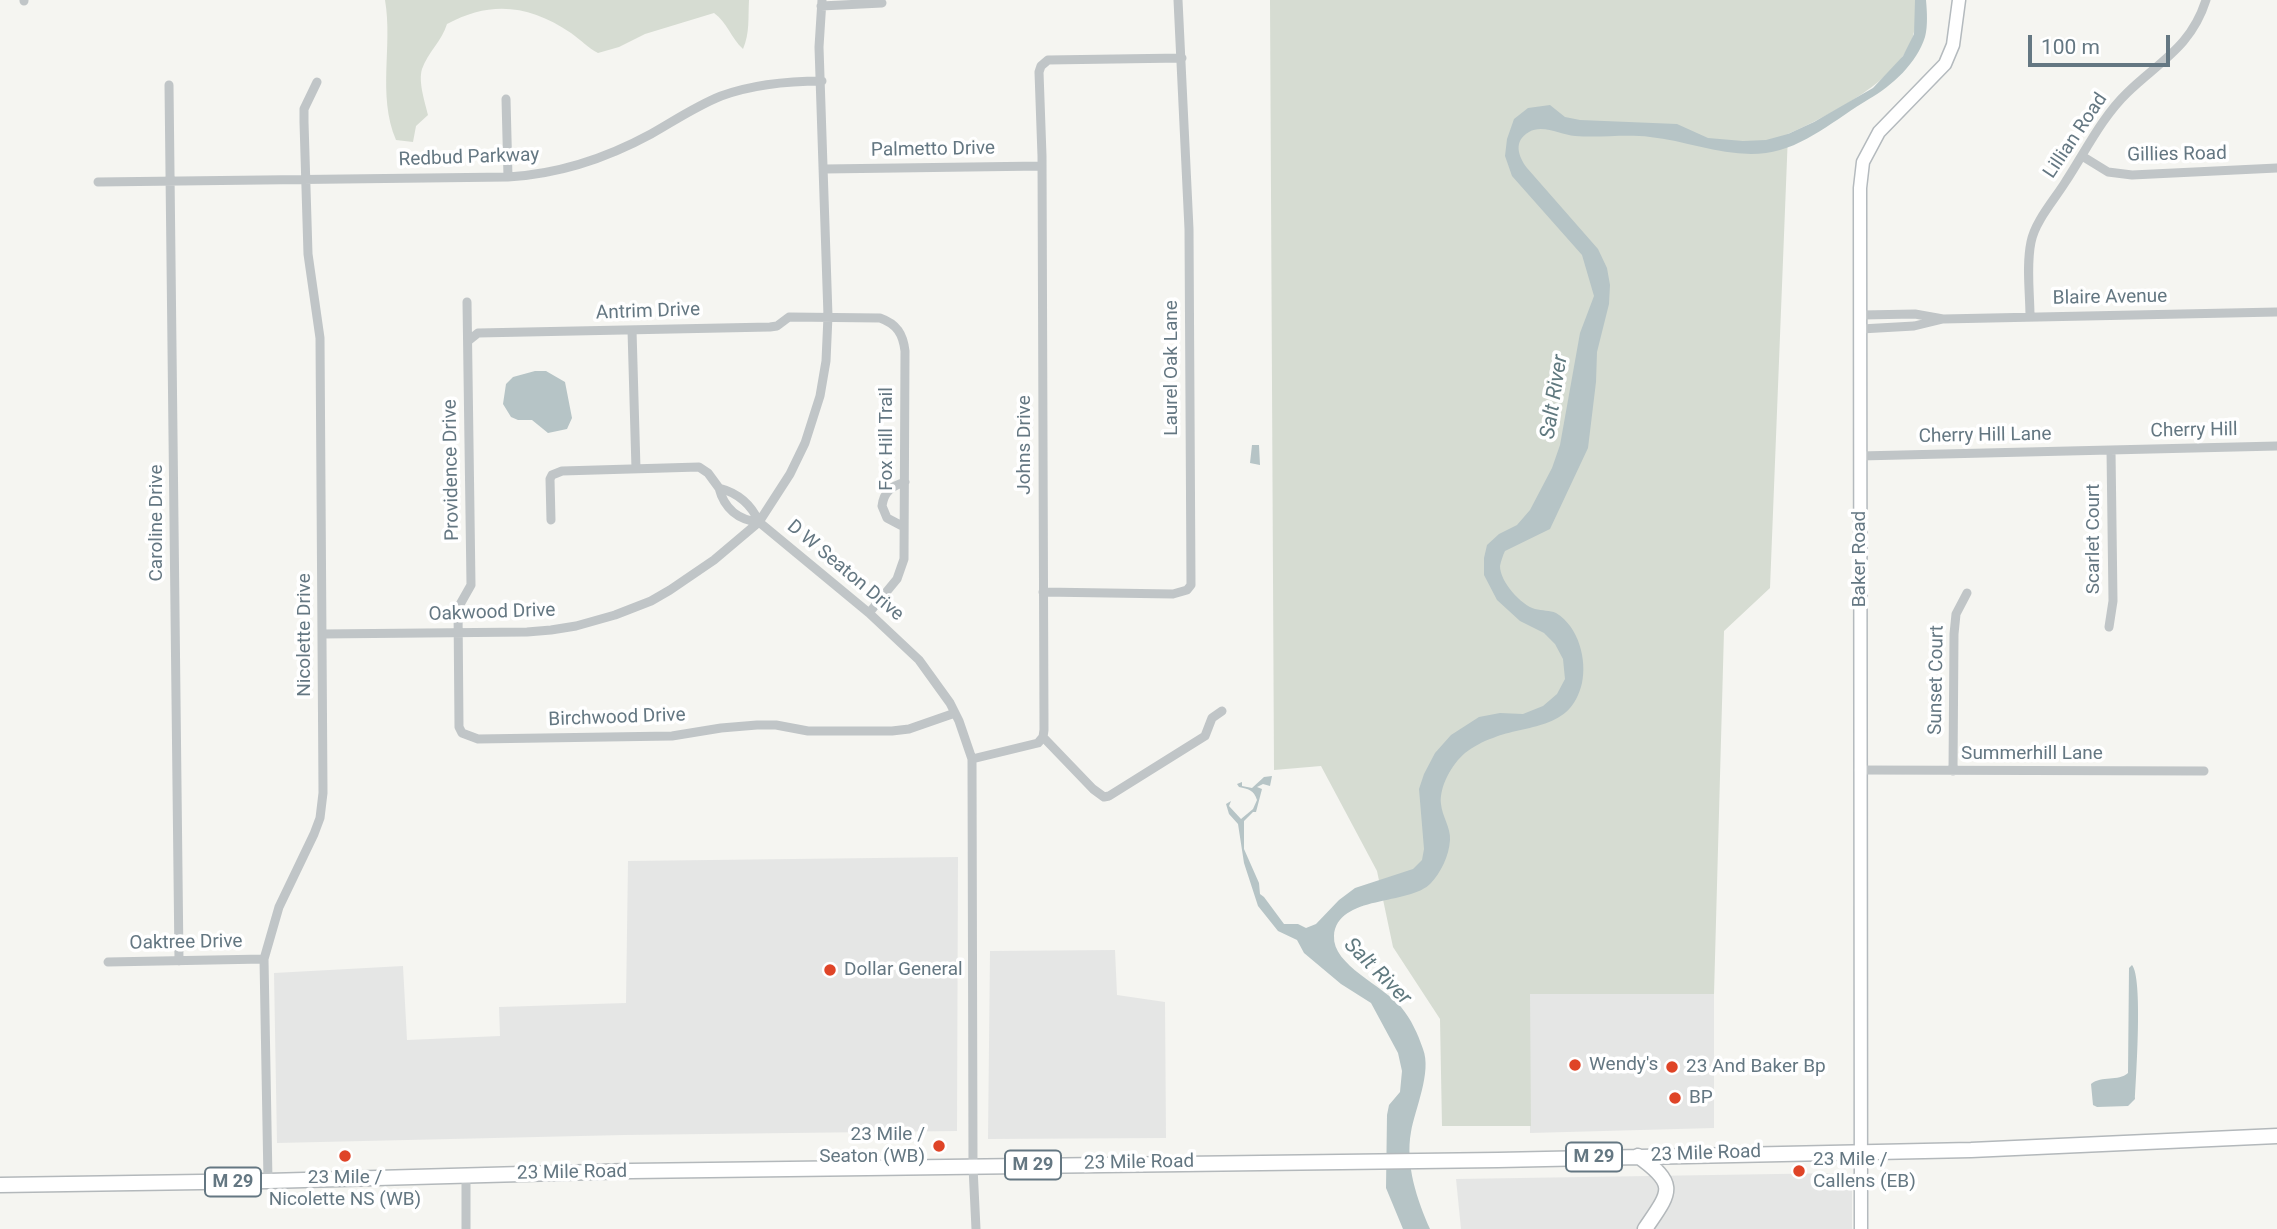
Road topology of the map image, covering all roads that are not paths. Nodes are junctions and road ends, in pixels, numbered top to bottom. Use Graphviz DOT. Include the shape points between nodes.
graph roads {
  1 [pos="1178,0"];
  2 [pos="1959,0"];
  3 [pos="2206,0"];
  4 [pos="821,3"];
  5 [pos="882,3"];
  6 [pos="1182,58"];
  7 [pos="822,80"];
  8 [pos="317,82"];
  9 [pos="169,85"];
  10 [pos="506,99"];
  11 [pos="2082,156"];
  12 [pos="1042,166"];
  13 [pos="2277,168"];
  14 [pos="825,169"];
  15 [pos="508,177"];
  16 [pos="306,178"];
  17 [pos="98,181"];
  18 [pos="172,182"];
  19 [pos="467,302"];
  20 [pos="2277,312"];
  21 [pos="1861,315"];
  22 [pos="828,316"];
  23 [pos="2030,317"];
  24 [pos="1943,319"];
  25 [pos="1861,329"];
  26 [pos="632,330"];
  27 [pos="468,341"];
  28 [pos="2277,446"];
  29 [pos="2111,450"];
  30 [pos="1860,456"];
  31 [pos="636,470"];
  32 [pos="905,482"];
  33 [pos="719,488"];
  34 [pos="551,520"];
  35 [pos="759,522"];
  36 [pos="904,527"];
  37 [pos="1043,592"];
  38 [pos="1967,593"];
  39 [pos="869,613"];
  40 [pos="2109,627"];
  41 [pos="458,633"];
  42 [pos="322,634"];
  43 [pos="1222,711"];
  44 [pos="955,713"];
  45 [pos="1043,737"];
  46 [pos="972,759"];
  47 [pos="1859,770"];
  48 [pos="1952,771"];
  49 [pos="2204,771"];
  50 [pos="264,959"];
  51 [pos="178,961"];
  52 [pos="108,962"];
  53 [pos="2277,1136"];
  54 [pos="1862,1151"];
  55 [pos="1638,1156"];
  56 [pos="973,1167"];
  57 [pos="466,1175"];
  58 [pos="268,1181"];
  59 [pos="0,1185"];
  60 [pos="466,1229"];
  61 [pos="976,1229"];
  62 [pos="1646,1229"];
  63 [pos="1861,1229"];
  1 -- 6 [label="street, Laurel Oak Lane"];
  2 -- 21 [label="street, Baker Road" via="1953,45 1945,64 1879,132 1863,162"];
  3 -- 11 [label="street, Lillian Road" via="2192,32 2112,109"];
  4 -- 5 [label="street"];
  4 -- 7 [label="street, D W Seaton Drive"];
  6 -- 12 [label="street, Johns Drive" via="1048,60 1039,77"];
  6 -- 37 [label="street, Laurel Oak Lane" via="1189,229 1191,585 1172,593"];
  7 -- 14 [label="street, D W Seaton Drive"];
  7 -- 15 [label="street, Redbud Parkway" via="756,86 722,96 579,167"];
  8 -- 16 [label="street, Nicolette Drive" via="304,109"];
  9 -- 18 [label="street, Caroline Drive"];
  10 -- 15 [label="street"];
  11 -- 13 [label="street, Gillies Road" via="2108,172 2132,176"];
  11 -- 23 [label="street, Lillian Road" via="2031,239"];
  12 -- 14 [label="street, Palmetto Drive"];
  12 -- 37 [label="street, Johns Drive"];
  14 -- 22 [label="street, D W Seaton Drive"];
  15 -- 16 [label="street, Redbud Parkway"];
  16 -- 18 [label="street, Redbud Parkway"];
  16 -- 42 [label="street, Nicolette Drive" via="308,254 320,338"];
  17 -- 18 [label="street, Redbud Parkway"];
  18 -- 51 [label="street, Caroline Drive"];
  19 -- 27 [label="street, Providence Drive"];
  20 -- 23 [label="street, Blaire Avenue"];
  21 -- 24 [label="street, Blaire Avenue" via="1915,314"];
  21 -- 25 [label="street, Baker Road"];
  22 -- 26 [label="street, Antrim Drive" via="789,317 770,327"];
  22 -- 32 [label="street, Fox Hill Trail" via="880,318 903,337"];
  22 -- 35 [label="street, D W Seaton Drive" via="824,372 811,427 794,466"];
  23 -- 24 [label="street, Blaire Avenue"];
  24 -- 25 [label="street, Blaire Avenue"];
  25 -- 30 [label="street, Baker Road"];
  26 -- 27 [label="street, Antrim Drive" via="478,333"];
  26 -- 31 [label="street"];
  27 -- 41 [label="street, Providence Drive" via="471,585 458,608"];
  28 -- 29 [label="street, Cherry Hill"];
  29 -- 30 [label="street, Cherry Hill Lane"];
  29 -- 40 [label="street, Scarlet Court" via="2113,601"];
  30 -- 47 [label="street, Baker Road"];
  31 -- 33 [label="street" via="699,467"];
  31 -- 34 [label="street" via="556,472 550,479"];
  32 -- 36 [label="street, Fox Hill Trail"];
  32 -- 36 [label="street" via="886,492 882,506 887,518"];
  33 -- 35 [label="street" via="732,491 753,509"];
  33 -- 35 [label="street" via="722,502 743,520"];
  35 -- 39 [label="street, D W Seaton Drive"];
  35 -- 41 [label="street, Oakwood Drive" via="670,590 615,615 551,630"];
  36 -- 39 [label="street, Fox Hill Trail" via="902,567"];
  37 -- 45 [label="street, Johns Drive"];
  38 -- 48 [label="street, Sunset Court" via="1956,614 1954,634"];
  39 -- 44 [label="street, D W Seaton Drive" via="919,660"];
  41 -- 42 [label="street, Oakwood Drive"];
  41 -- 44 [label="street, Birchwood Drive" via="459,727 478,739 672,736 757,725 808,732 891,731"];
  42 -- 50 [label="street, Nicolette Drive" via="322,806 309,848 279,907"];
  43 -- 45 [label="street" via="1212,718 1205,736 1109,796 1098,793"];
  44 -- 46 [label="street, D W Seaton Drive"];
  45 -- 46 [label="street" via="1038,743"];
  46 -- 56 [label="street, D W Seaton Drive"];
  47 -- 48 [label="street, Summerhill Lane"];
  47 -- 54 [label="street, Baker Road"];
  48 -- 49 [label="street, Summerhill Lane"];
  50 -- 51 [label="street, Oaktree Drive"];
  50 -- 58 [label="street, Nicolette Drive"];
  51 -- 52 [label="street, Oaktree Drive"];
  53 -- 54 [label="main road, 23 Mile Road / M 29" via="2044,1148"];
  54 -- 55 [label="main road, 23 Mile Road / M 29"];
  54 -- 63 [label="street, Baker Road"];
  55 -- 56 [label="main road, 23 Mile Road / M 29"];
  55 -- 62 [label="main road" via="1662,1174 1667,1185 1665,1200"];
  56 -- 57 [label="main road, 23 Mile Road / M 29"];
  56 -- 61 [label="street, D W Seaton Drive"];
  57 -- 58 [label="main road, 23 Mile Road / M 29"];
  57 -- 60 [label="street"];
  58 -- 59 [label="main road, 23 Mile Road / M 29"];
}
